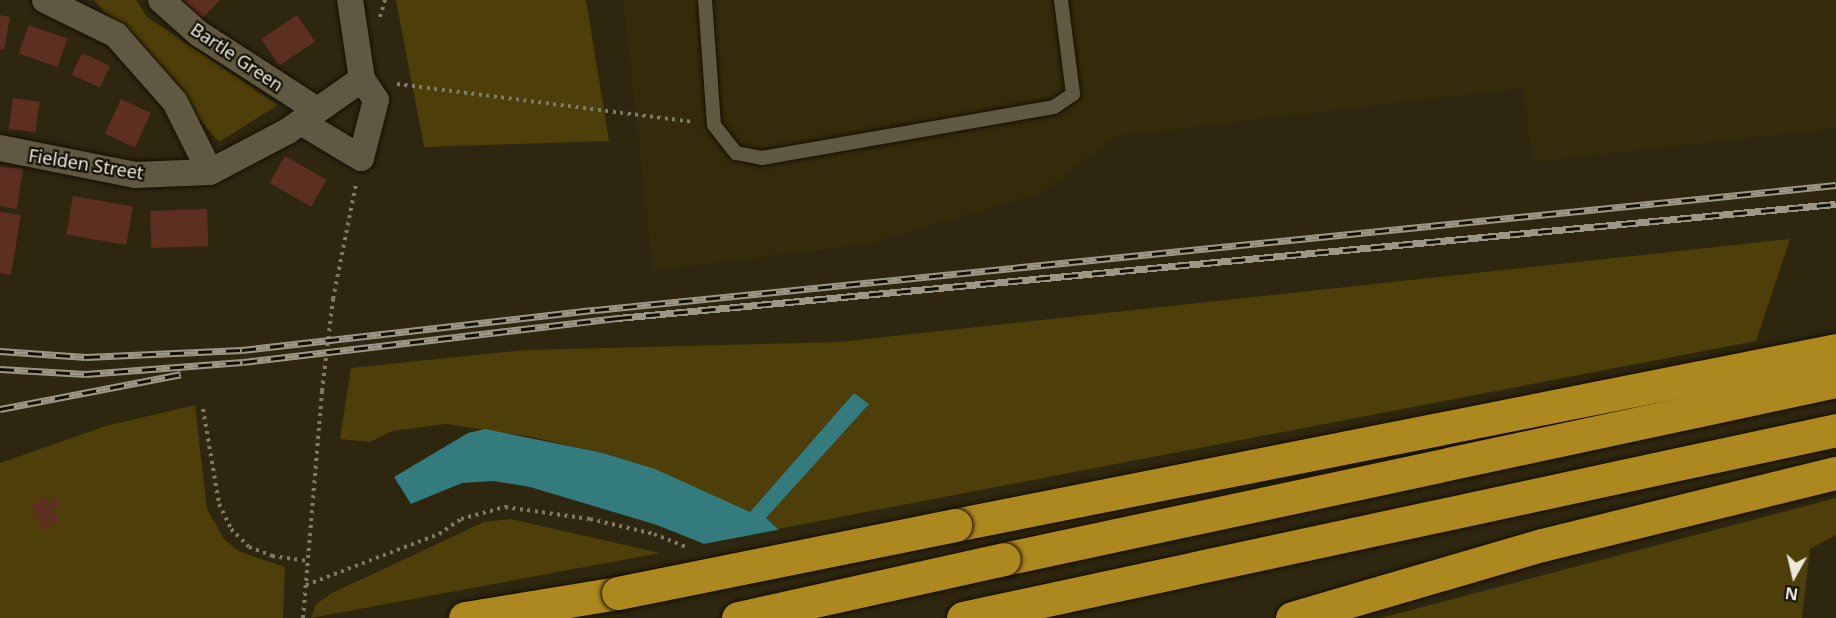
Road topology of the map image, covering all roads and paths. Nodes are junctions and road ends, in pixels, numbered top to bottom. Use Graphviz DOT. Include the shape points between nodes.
graph roads {
  1 [pos="45,0"];
  2 [pos="161,0"];
  3 [pos="350,0"];
  4 [pos="705,0"];
  5 [pos="1061,0"];
  6 [pos="362,80"];
  7 [pos="309,116"];
  8 [pos="714,125"];
  9 [pos="0,148"];
  10 [pos="361,158"];
  11 [pos="210,172"];
  12 [pos="1836,350"];
  13 [pos="1836,381"];
  14 [pos="203,409"];
  15 [pos="1836,430"];
  16 [pos="1836,473"];
  17 [pos="692,549"];
  18 [pos="308,561"];
  19 [pos="306,585"];
  20 [pos="303,618"];
  21 [pos="465,618"];
  22 [pos="738,618"];
  23 [pos="963,618"];
  24 [pos="1292,618"];
  1 -- 11 [label="street" via="116,35 175,102"];
  2 -- 7 [label="street, Bartle Green" via="198,33"];
  3 -- 6 [label="street"];
  4 -- 8 [label="lane"];
  5 -- 8 [label="lane" via="1072,94 1054,107 762,158 736,153"];
  6 -- 7 [label="street, Fielden Street"];
  6 -- 8 [label="path"];
  6 -- 10 [label="street" via="376,100"];
  7 -- 10 [label="street, Bartle Green"];
  7 -- 11 [label="street, Fielden Street"];
  9 -- 11 [label="street, Fielden Street" via="135,175"];
  10 -- 18 [label="path" via="333,299"];
  12 -- 21 [label="highway, bridge" via="618,592"];
  13 -- 22 [label="highway, bridge"];
  14 -- 18 [label="path" via="219,504 231,529 249,547 272,556"];
  15 -- 23 [label="highway"];
  16 -- 24 [label="highway" via="1542,545"];
  17 -- 19 [label="path" via="654,534 590,519 505,507 461,519 440,534"];
  18 -- 19 [label="path"];
  19 -- 20 [label="path"];
}
